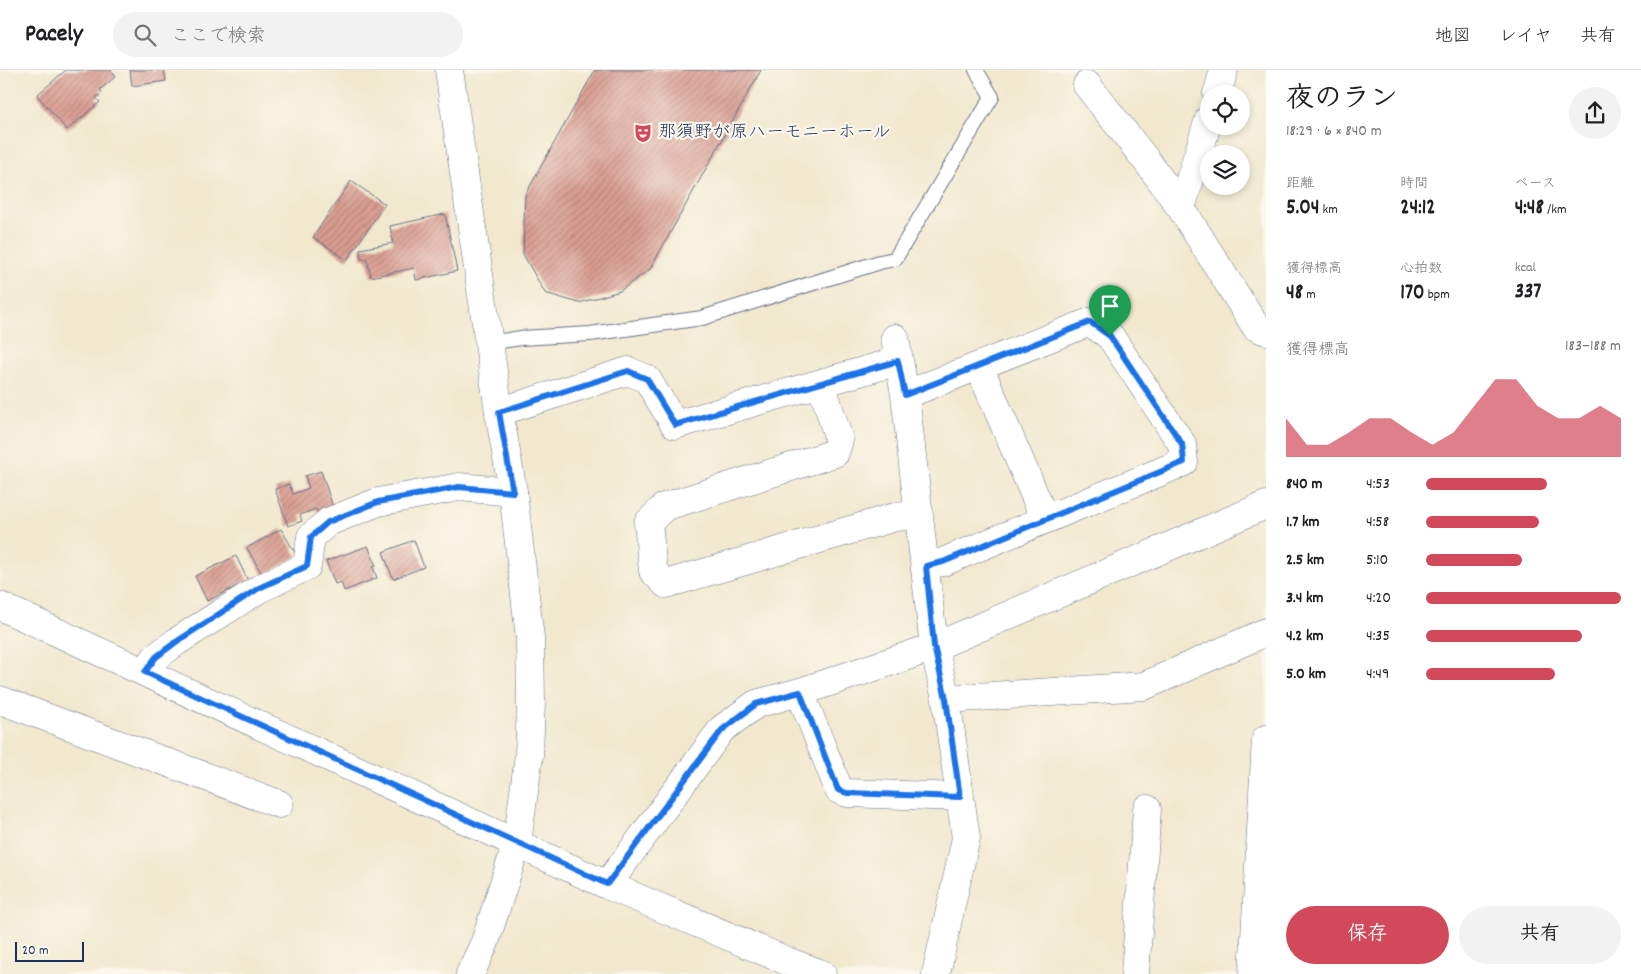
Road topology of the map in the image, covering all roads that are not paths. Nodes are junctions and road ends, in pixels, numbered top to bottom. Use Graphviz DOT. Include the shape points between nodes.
graph roads {
  1 [pos="448,70"];
  2 [pos="976,70"];
  3 [pos="1224,70"];
  4 [pos="1087,85"];
  5 [pos="1219,85"];
  6 [pos="1204,135"];
  7 [pos="1181,208"];
  8 [pos="1266,331"];
  9 [pos="488,343"];
  10 [pos="979,366"];
  11 [pos="821,383"];
  12 [pos="905,395"];
  13 [pos="499,412"];
  14 [pos="513,492"];
  15 [pos="1266,505"];
  16 [pos="919,515"];
  17 [pos="1045,519"];
  18 [pos="926,566"];
  19 [pos="0,606"];
  20 [pos="1266,632"];
  21 [pos="934,646"];
  22 [pos="145,672"];
  23 [pos="800,692"];
  24 [pos="946,699"];
  25 [pos="0,700"];
  26 [pos="1266,738"];
  27 [pos="960,797"];
  28 [pos="280,804"];
  29 [pos="1265,806"];
  30 [pos="1147,809"];
  31 [pos="517,843"];
  32 [pos="607,884"];
  33 [pos="1261,918"];
  34 [pos="470,974"];
  35 [pos="822,974"];
  36 [pos="936,974"];
  37 [pos="1135,974"];
  38 [pos="1253,974"];
  1 -- 9 [label="street"];
  2 -- 9 [label="lane" via="992,98 895,259 702,318 590,334"];
  3 -- 5 [label="street"];
  4 -- 7 [label="street"];
  6 -- 7 [label="street"];
  7 -- 8 [label="street" via="1256,328"];
  9 -- 13 [label="street"];
  10 -- 12 [label="street"];
  10 -- 17 [label="street"];
  10 -- 17 [label="street" via="1090,322 1110,336 1182,444 1184,462"];
  11 -- 12 [label="street" via="896,349"];
  11 -- 13 [label="street" via="675,425 647,379 628,371"];
  11 -- 16 [label="street" via="839,440 835,453 664,508 648,523 652,571 666,584 895,517"];
  12 -- 16 [label="street"];
  13 -- 14 [label="street"];
  14 -- 22 [label="street" via="459,487 378,502 328,522 311,537 307,566 259,588 176,642 156,657"];
  14 -- 31 [label="street" via="530,638 531,701 529,756"];
  15 -- 21 [label="street"];
  16 -- 18 [label="street"];
  17 -- 18 [label="street" via="943,562"];
  18 -- 21 [label="street"];
  19 -- 22 [label="street"];
  20 -- 24 [label="street" via="1144,686"];
  21 -- 23 [label="street"];
  21 -- 24 [label="street"];
  22 -- 31 [label="street"];
  23 -- 27 [label="street" via="838,790"];
  23 -- 32 [label="street" via="756,704 722,730"];
  24 -- 27 [label="street"];
  25 -- 28 [label="street"];
  26 -- 29 [label="street"];
  27 -- 36 [label="street" via="966,838"];
  29 -- 33 [label="street"];
  30 -- 37 [label="street"];
  31 -- 32 [label="street"];
  31 -- 34 [label="street" via="485,942"];
  32 -- 35 [label="street"];
  33 -- 38 [label="street"];
}
